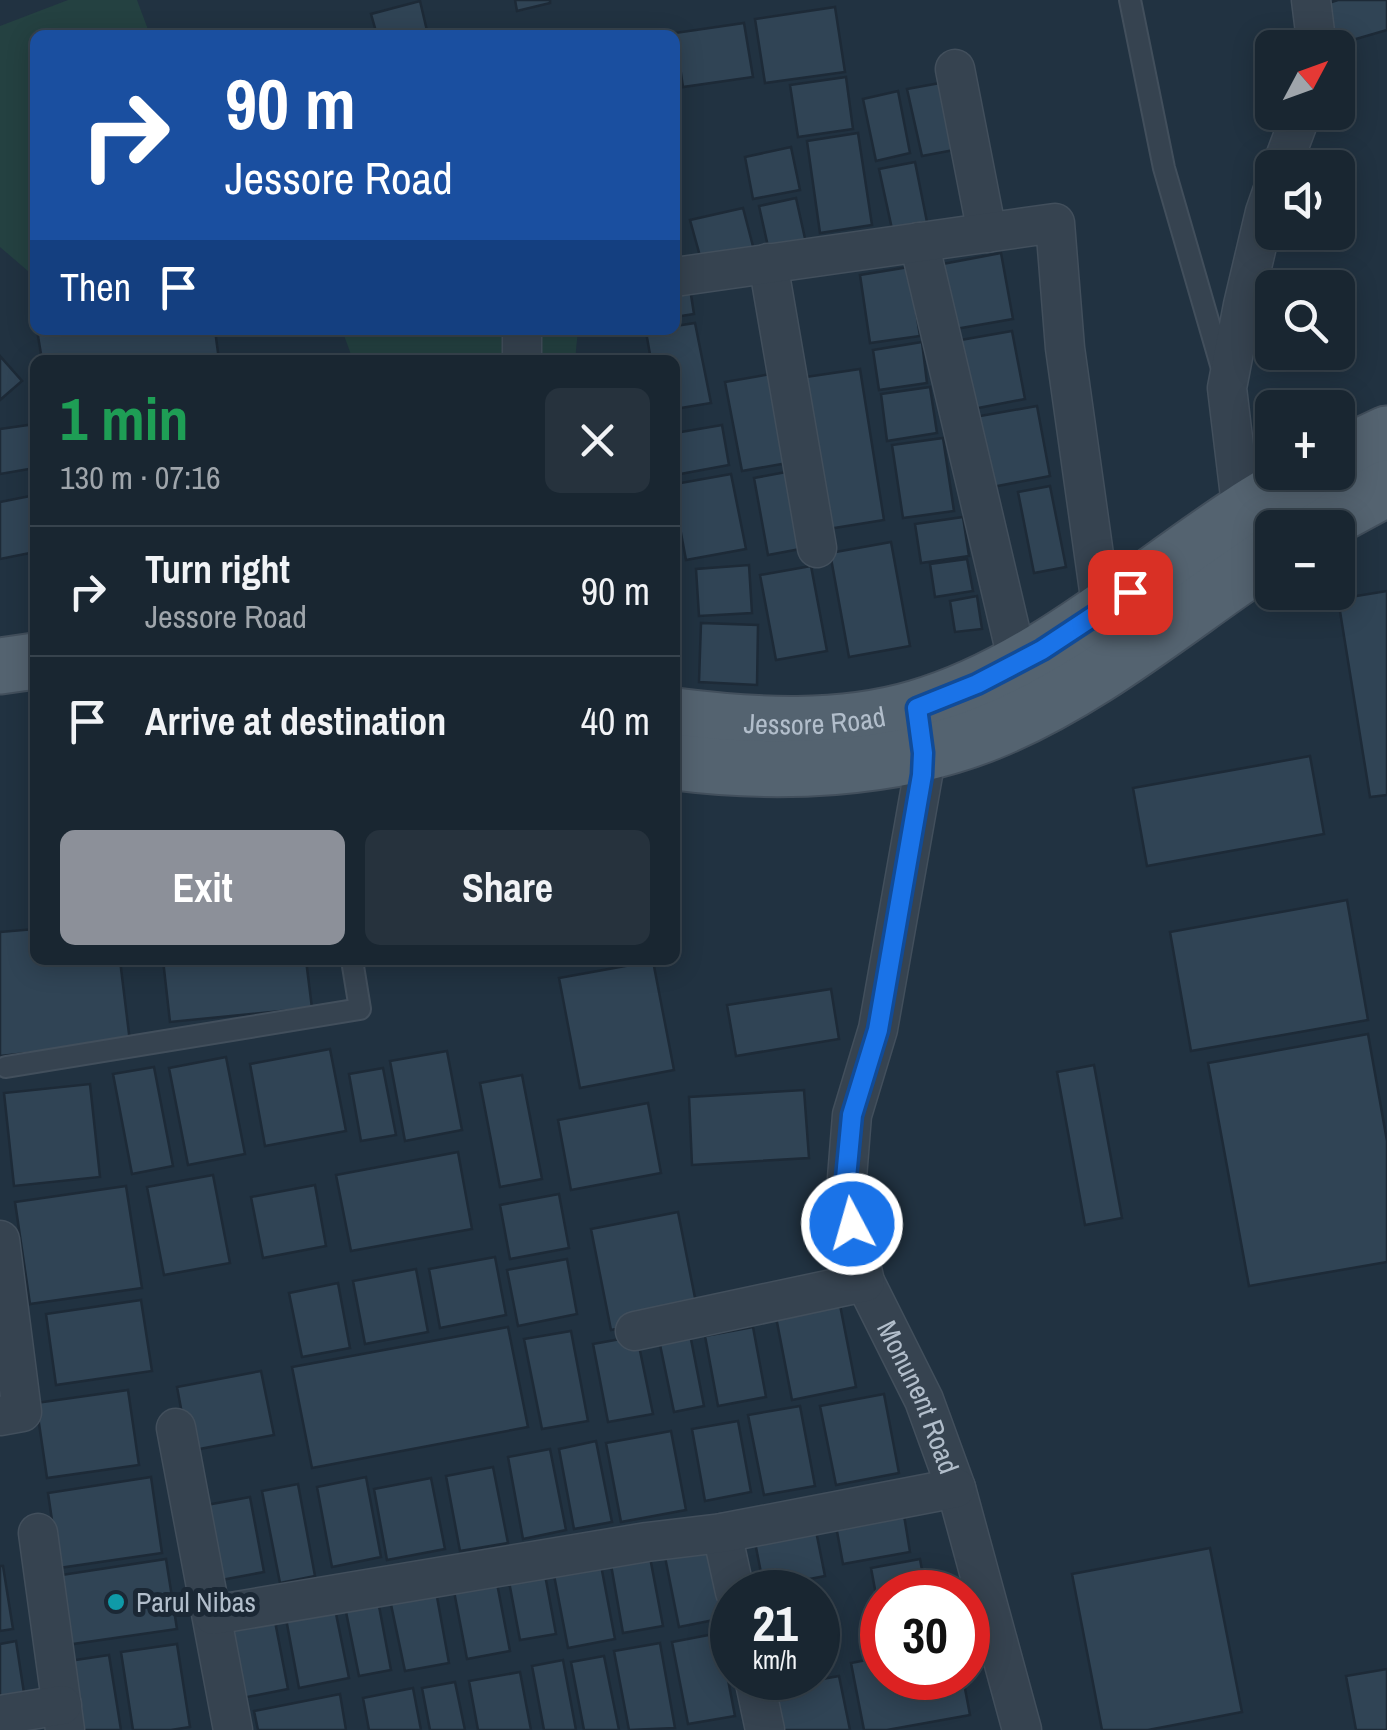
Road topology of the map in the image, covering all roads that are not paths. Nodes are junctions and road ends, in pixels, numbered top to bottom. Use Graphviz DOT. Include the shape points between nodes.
graph roads {
  1 [pos="1130,0"];
  2 [pos="1311,0"];
  3 [pos="1315,30"];
  4 [pos="955,69"];
  5 [pos="987,233"];
  6 [pos="919,242"];
  7 [pos="1256,250"];
  8 [pos="768,263"];
  9 [pos="680,276"];
  10 [pos="1227,388"];
  11 [pos="1387,434"];
  12 [pos="1355,449"];
  13 [pos="1387,488"];
  14 [pos="1293,490"];
  15 [pos="1277,510"];
  16 [pos="1346,510"];
  17 [pos="1255,524"];
  18 [pos="1255,535"];
  19 [pos="1255,536"];
  20 [pos="818,548"];
  21 [pos="1102,612"];
  22 [pos="30,662"];
  23 [pos="1018,662"];
  24 [pos="0,666"];
  25 [pos="30,695"];
  26 [pos="0,698"];
  27 [pos="680,716"];
  28 [pos="920,730"];
  29 [pos="680,763"];
  30 [pos="353,965"];
  31 [pos="6,1068"];
  32 [pos="0,1240"];
  33 [pos="864,1282"];
  34 [pos="635,1332"];
  35 [pos="0,1416"];
  36 [pos="176,1428"];
  37 [pos="956,1488"];
  38 [pos="38,1533"];
  39 [pos="722,1533"];
  40 [pos="730,1570"];
  41 [pos="213,1615"];
  42 [pos="759,1700"];
  43 [pos="0,1715"];
  44 [pos="63,1717"];
  45 [pos="233,1730"];
  46 [pos="765,1730"];
  47 [pos="1022,1730"];
  1 -- 10 [label="lane" via="1164,168"];
  2 -- 3 [label="street"];
  4 -- 5 [label="street"];
  5 -- 6 [label="street"];
  5 -- 21 [label="street" via="1056,223 1065,348"];
  6 -- 8 [label="street"];
  6 -- 23 [label="street"];
  7 -- 10 [label="street"];
  8 -- 9 [label="street"];
  8 -- 20 [label="street"];
  10 -- 17 [label="street"];
  11 -- 12 [label="main road"];
  13 -- 16 [label="main road"];
  14 -- 15 [label="main road, Jessore Road"];
  18 -- 21 [label="main road, Jessore Road"];
  19 -- 28 [label="main road, Jessore Road" via="1117,661 1052,702 990,732"];
  21 -- 23 [label="main road, Jessore Road"];
  22 -- 24 [label="main road"];
  23 -- 28 [label="main road, Jessore Road" via="977,684"];
  25 -- 26 [label="main road"];
  27 -- 28 [label="main road, Jessore Road"];
  28 -- 29 [label="main road, Jessore Road" via="807,768"];
  28 -- 33 [label="street, Monunent Road" via="920,789 878,1030 850,1129 846,1178"];
  30 -- 31 [label="lane" via="360,1009"];
  32 -- 35 [label="street" via="22,1412"];
  33 -- 34 [label="street"];
  33 -- 37 [label="street, Monunent Road" via="924,1400"];
  36 -- 41 [label="street"];
  37 -- 39 [label="street"];
  37 -- 47 [label="street, Monunent Road"];
  38 -- 44 [label="street"];
  39 -- 40 [label="street"];
  39 -- 41 [label="street"];
  41 -- 45 [label="street"];
  42 -- 46 [label="street"];
  43 -- 44 [label="street"];
}
